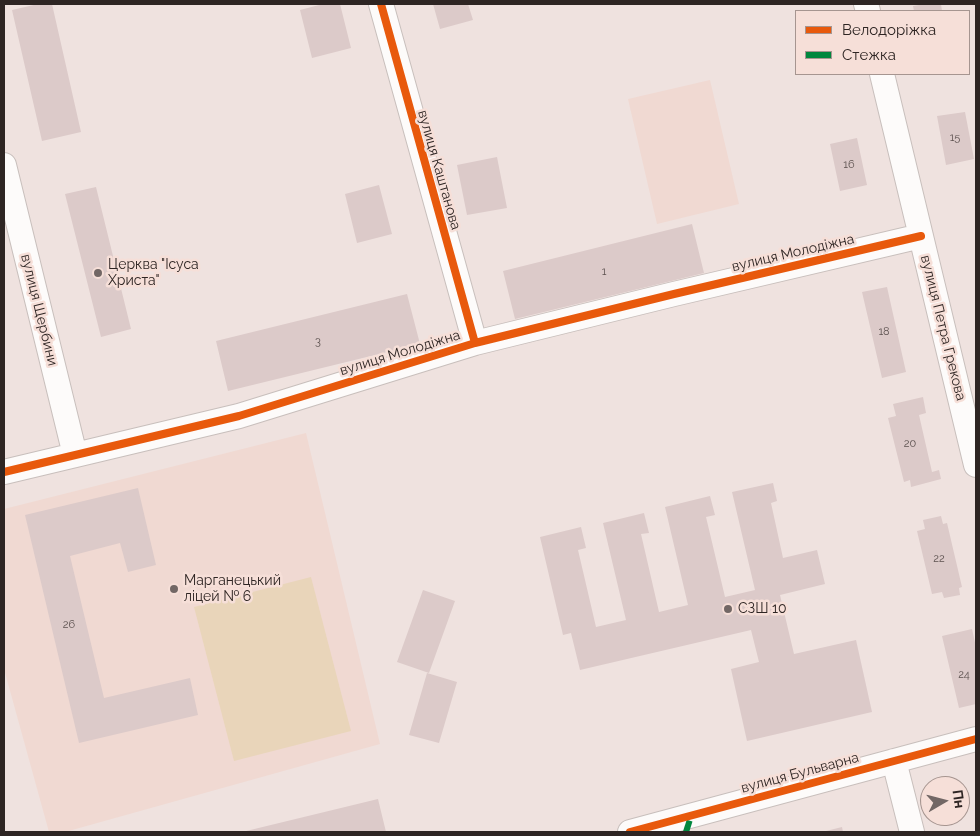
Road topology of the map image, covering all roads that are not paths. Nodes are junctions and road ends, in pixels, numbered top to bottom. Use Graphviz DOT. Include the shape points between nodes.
graph roads {
  1 [pos="381,4"];
  2 [pos="882,75"];
  3 [pos="4,165"];
  4 [pos="921,236"];
  5 [pos="475,343"];
  6 [pos="75,455"];
  7 [pos="976,465"];
  8 [pos="4,472"];
  9 [pos="976,739"];
  10 [pos="894,761"];
  11 [pos="630,832"];
  12 [pos="912,832"];
  1 -- 5 [label="street, вулиця Каштанова"];
  2 -- 4 [label="street, вулиця Петра Грекова"];
  3 -- 6 [label="street, вулиця Щербини"];
  4 -- 5 [label="street, вулиця Молодіжна"];
  4 -- 7 [label="street, вулиця Петра Грекова"];
  5 -- 6 [label="street, вулиця Молодіжна" via="238,416"];
  6 -- 8 [label="street, вулиця Молодіжна"];
  9 -- 10 [label="street, вулиця Бульварна"];
  10 -- 11 [label="street, вулиця Бульварна"];
  10 -- 12 [label="street"];
}
